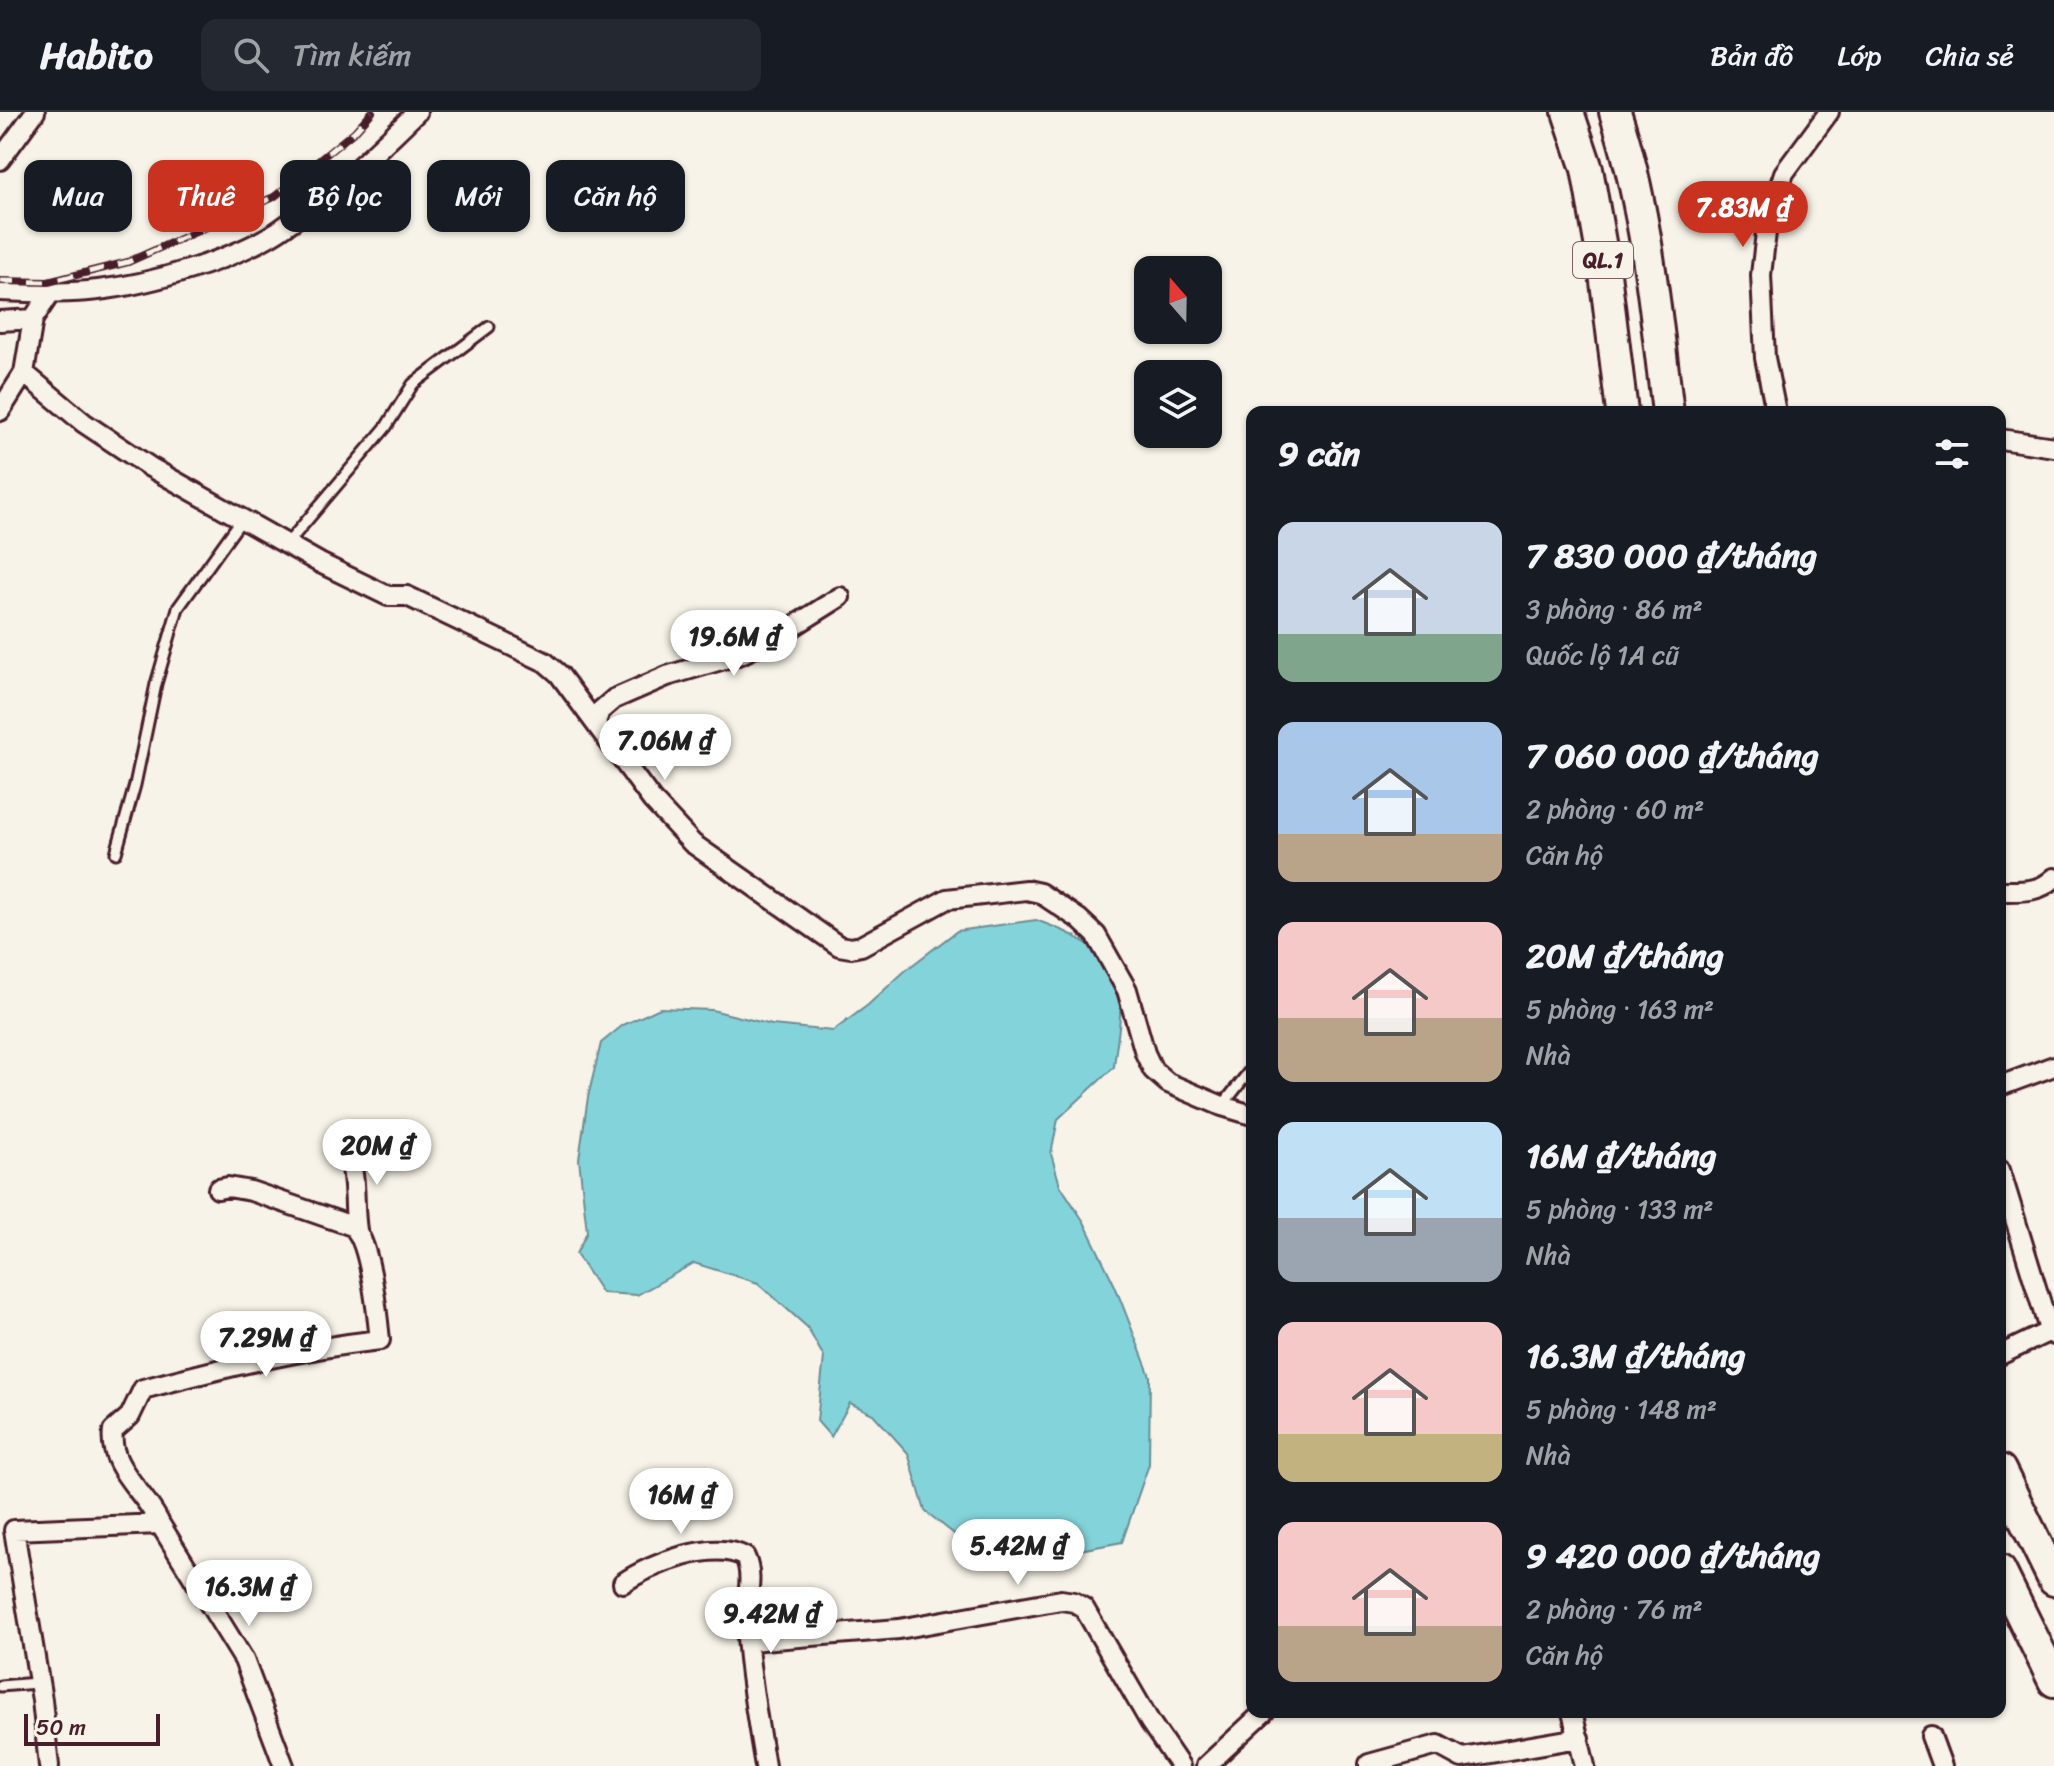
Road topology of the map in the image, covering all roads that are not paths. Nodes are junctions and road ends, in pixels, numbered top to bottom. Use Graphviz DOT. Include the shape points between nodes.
graph roads {
  1 [pos="35,112"];
  2 [pos="417,112"];
  3 [pos="1568,112"];
  4 [pos="1615,112"];
  5 [pos="1829,112"];
  6 [pos="0,160"];
  7 [pos="0,280"];
  8 [pos="10,291"];
  9 [pos="51,292"];
  10 [pos="33,319"];
  11 [pos="0,321"];
  12 [pos="489,327"];
  13 [pos="24,373"];
  14 [pos="1621,406"];
  15 [pos="1667,406"];
  16 [pos="1775,406"];
  17 [pos="0,411"];
  18 [pos="2006,440"];
  19 [pos="2054,447"];
  20 [pos="242,519"];
  21 [pos="287,544"];
  22 [pos="840,597"];
  23 [pos="596,722"];
  24 [pos="116,853"];
  25 [pos="2054,878"];
  26 [pos="2006,891"];
  27 [pos="2054,1066"];
  28 [pos="1246,1076"];
  29 [pos="2006,1084"];
  30 [pos="1222,1106"];
  31 [pos="1246,1113"];
  32 [pos="349,1155"];
  33 [pos="218,1189"];
  34 [pos="2006,1189"];
  35 [pos="357,1230"];
  36 [pos="2052,1333"];
  37 [pos="2006,1352"];
  38 [pos="2006,1482"];
  39 [pos="160,1524"];
  40 [pos="2054,1580"];
  41 [pos="623,1583"];
  42 [pos="2006,1583"];
  43 [pos="748,1641"];
  44 [pos="2054,1681"];
  45 [pos="37,1683"];
  46 [pos="0,1686"];
  47 [pos="1258,1718"];
  48 [pos="1574,1718"];
  49 [pos="1931,1736"];
  50 [pos="1579,1738"];
  51 [pos="1369,1764"];
  52 [pos="49,1766"];
  53 [pos="284,1766"];
  54 [pos="765,1766"];
  55 [pos="1180,1766"];
  56 [pos="1206,1766"];
  57 [pos="1585,1766"];
  58 [pos="1942,1766"];
  1 -- 6 [label="street"];
  2 -- 9 [label="street" via="316,204 232,255 99,290"];
  3 -- 14 [label="main road, QL.1" via="1589,183 1604,265"];
  4 -- 15 [label="main road, QL.1" via="1643,229"];
  5 -- 16 [label="street" via="1784,173 1767,224 1761,275 1765,358"];
  7 -- 8 [label="street"];
  8 -- 9 [label="street"];
  9 -- 10 [label="street"];
  10 -- 11 [label="street"];
  10 -- 13 [label="street"];
  12 -- 21 [label="lane" via="413,384 386,427"];
  13 -- 17 [label="street"];
  13 -- 20 [label="street" via="84,423"];
  18 -- 19 [label="street"];
  20 -- 21 [label="street"];
  20 -- 24 [label="lane" via="178,608"];
  21 -- 23 [label="street" via="388,596 407,596 545,662"];
  22 -- 23 [label="street" via="741,654 614,699"];
  23 -- 30 [label="street" via="652,800 692,843 839,946 861,946 947,899 1040,893 1096,935 1127,990 1153,1070 1168,1083"];
  25 -- 26 [label="street" via="2035,890"];
  27 -- 29 [label="street"];
  28 -- 30 [label="lane"];
  30 -- 31 [label="street"];
  32 -- 35 [label="street" via="356,1180"];
  33 -- 35 [label="street" via="251,1191"];
  34 -- 36 [label="street"];
  35 -- 39 [label="street" via="376,1300 380,1340 244,1362 143,1389 130,1416 113,1431 115,1457"];
  36 -- 37 [label="street"];
  38 -- 40 [label="main road"];
  39 -- 45 [label="street" via="14,1530"];
  39 -- 53 [label="street" via="244,1660"];
  41 -- 43 [label="street" via="671,1560 736,1552 750,1567"];
  42 -- 44 [label="main road"];
  43 -- 54 [label="street"];
  43 -- 55 [label="street" via="899,1629 1074,1602 1084,1608"];
  45 -- 46 [label="lane"];
  45 -- 52 [label="street"];
  47 -- 56 [label="street"];
  48 -- 50 [label="street"];
  49 -- 58 [label="street"];
  50 -- 51 [label="street" via="1462,1758 1438,1745"];
  50 -- 57 [label="street"];
}
